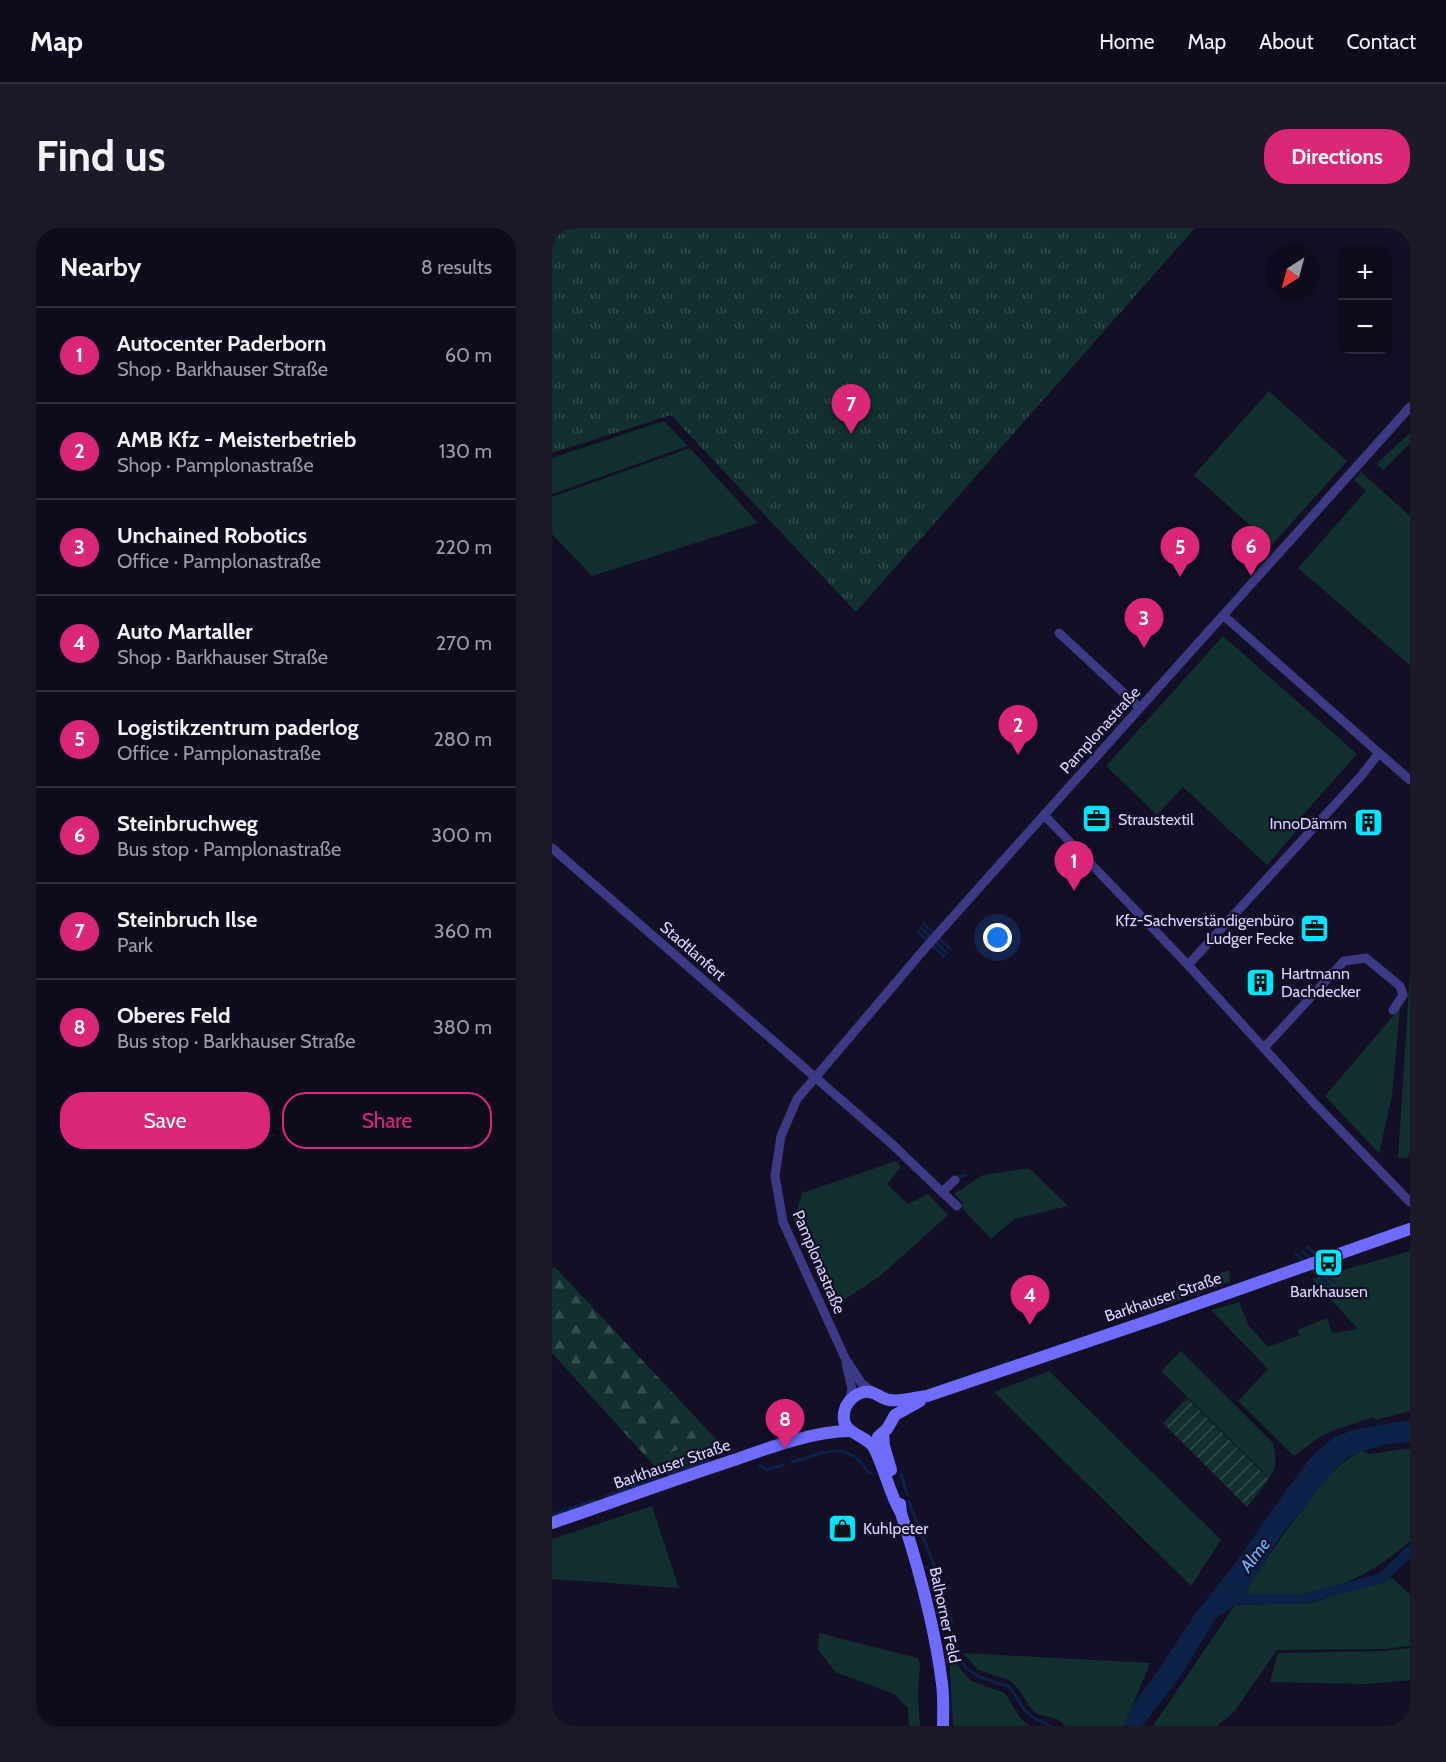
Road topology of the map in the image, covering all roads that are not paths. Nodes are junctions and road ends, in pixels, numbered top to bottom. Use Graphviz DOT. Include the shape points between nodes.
graph roads {
  1 [pos="1410,407"];
  2 [pos="1223,615"];
  3 [pos="1059,633"];
  4 [pos="1140,708"];
  5 [pos="1379,753"];
  6 [pos="1410,780"];
  7 [pos="1044,815"];
  8 [pos="552,848"];
  9 [pos="1188,964"];
  10 [pos="1393,1010"];
  11 [pos="1264,1048"];
  12 [pos="815,1077"];
  13 [pos="955,1180"];
  14 [pos="942,1192"];
  15 [pos="1410,1202"];
  16 [pos="957,1206"];
  17 [pos="1410,1229"];
  18 [pos="845,1358"];
  19 [pos="878,1395"];
  20 [pos="927,1396"];
  21 [pos="847,1408"];
  22 [pos="891,1422"];
  23 [pos="850,1431"];
  24 [pos="883,1434"];
  25 [pos="804,1438"];
  26 [pos="862,1438"];
  27 [pos="901,1513"];
  28 [pos="552,1523"];
  29 [pos="943,1726"];
  1 -- 2 [label="street, Pamplonastraße"];
  2 -- 4 [label="street, Pamplonastraße"];
  2 -- 5 [label="street"];
  3 -- 4 [label="street"];
  4 -- 7 [label="street, Pamplonastraße"];
  5 -- 6 [label="street"];
  5 -- 9 [label="street"];
  7 -- 9 [label="street"];
  7 -- 12 [label="street, Pamplonastraße"];
  8 -- 12 [label="street, Stadtlanfert"];
  9 -- 11 [label="street"];
  10 -- 11 [label="street" via="1403,995 1400,986 1366,958 1344,961"];
  11 -- 15 [label="street"];
  12 -- 14 [label="street"];
  12 -- 18 [label="street, Pamplonastraße" via="797,1099 781,1136 775,1176 783,1222"];
  13 -- 14 [label="street"];
  14 -- 16 [label="street"];
  17 -- 20 [label="street, Barkhauser Straße"];
  18 -- 19 [label="street" via="862,1384"];
  18 -- 21 [label="street" via="852,1389"];
  19 -- 20 [label="street, Barkhauser Straße" via="891,1401"];
  19 -- 21 [label="street" via="856,1395"];
  19 -- 22 [label="street" via="890,1407"];
  20 -- 22 [label="street, Barkhauser Straße" via="895,1415"];
  21 -- 23 [label="street" via="845,1421"];
  21 -- 25 [label="street, Barkhauser Straße" via="833,1423"];
  22 -- 24 [label="street"];
  23 -- 25 [label="street, Barkhauser Straße"];
  23 -- 26 [label="street"];
  24 -- 26 [label="street"];
  24 -- 27 [label="street, Balhorner Feld"];
  25 -- 28 [label="street, Barkhauser Straße"];
  26 -- 27 [label="street, Balhorner Feld" via="874,1449"];
  27 -- 29 [label="street, Balhorner Feld" via="922,1578 933,1630 942,1685"];
}
